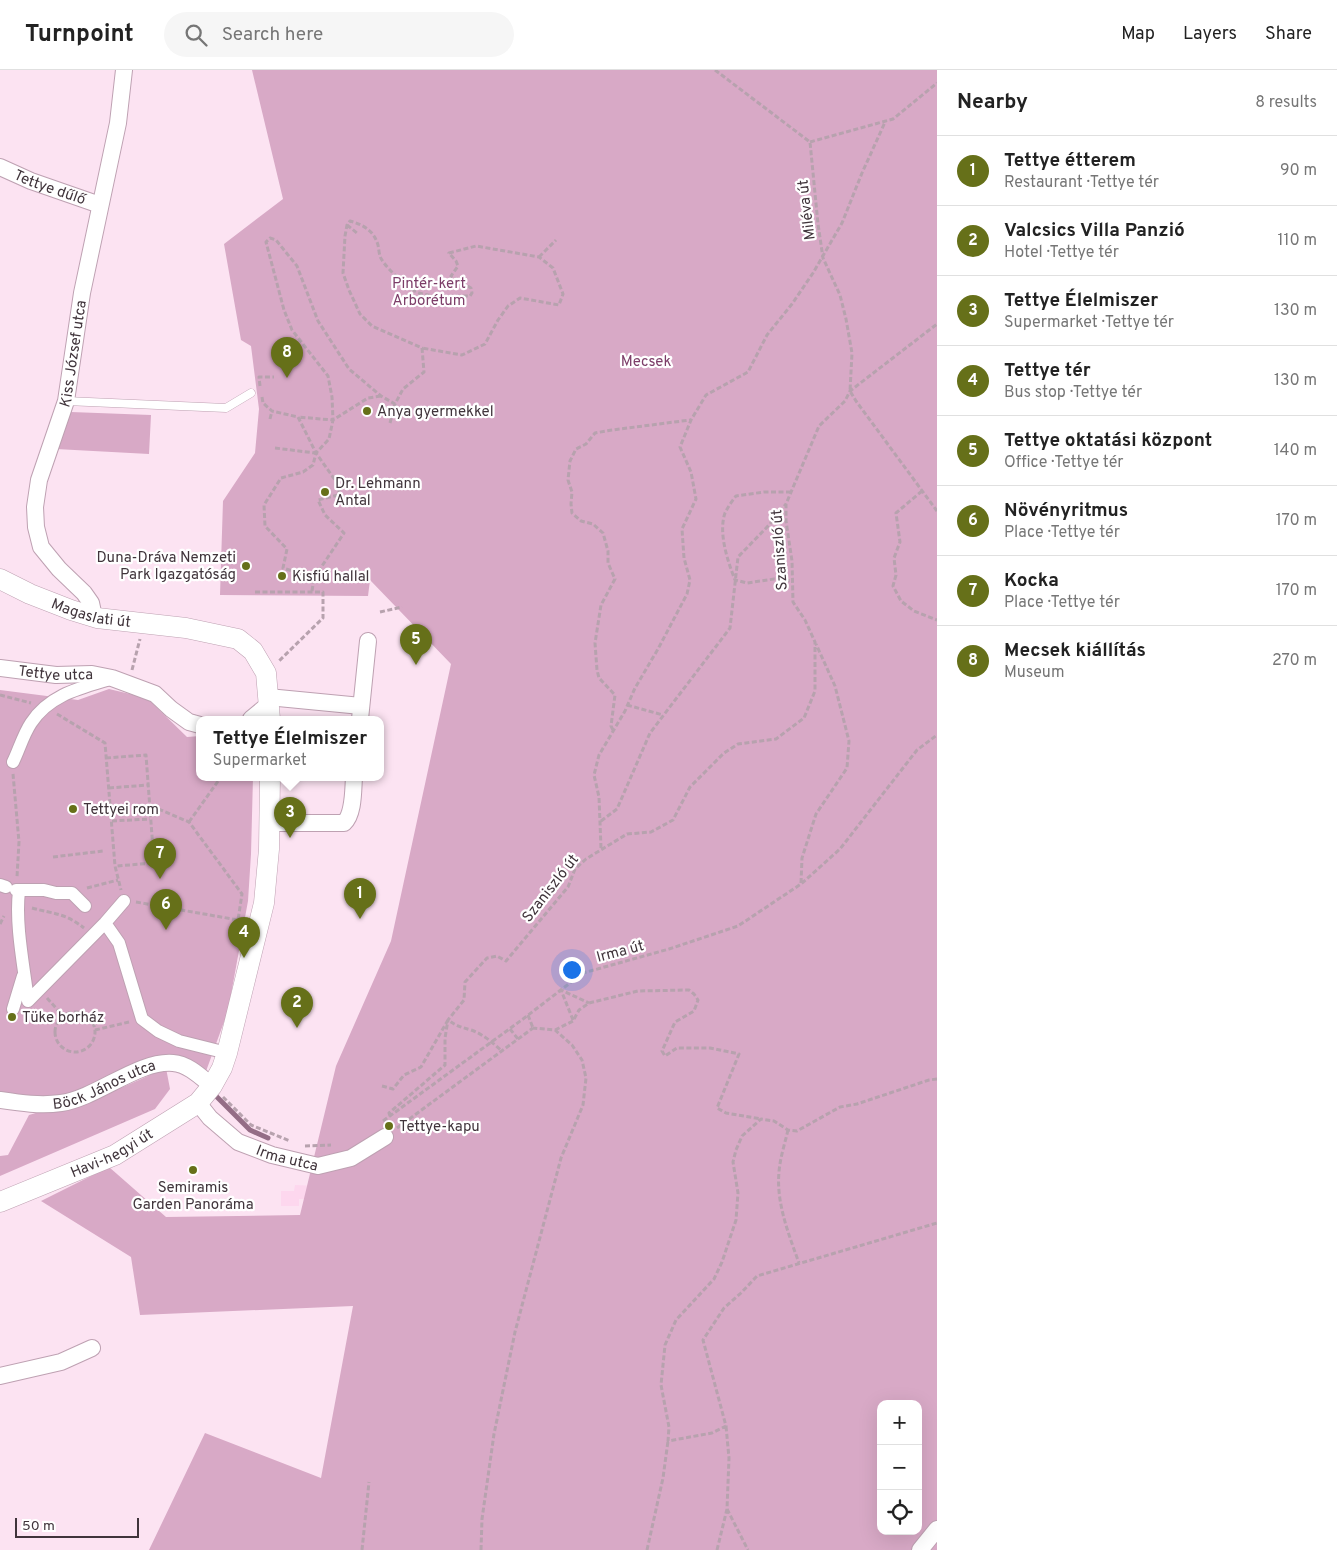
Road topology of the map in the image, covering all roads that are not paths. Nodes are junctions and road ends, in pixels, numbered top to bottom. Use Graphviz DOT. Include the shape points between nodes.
graph roads {
  1 [pos="124,70"];
  2 [pos="0,167"];
  3 [pos="100,205"];
  4 [pos="251,393"];
  5 [pos="66,401"];
  6 [pos="0,579"];
  7 [pos="94,617"];
  8 [pos="368,642"];
  9 [pos="0,668"];
  10 [pos="112,678"];
  11 [pos="269,707"];
  12 [pos="361,713"];
  13 [pos="256,716"];
  14 [pos="196,724"];
  15 [pos="13,762"];
  16 [pos="270,781"];
  17 [pos="354,781"];
  18 [pos="270,824"];
  19 [pos="12,891"];
  20 [pos="124,901"];
  21 [pos="85,906"];
  22 [pos="105,923"];
  23 [pos="24,972"];
  24 [pos="13,1009"];
  25 [pos="227,1053"];
  26 [pos="208,1082"];
  27 [pos="0,1100"];
  28 [pos="198,1103"];
  29 [pos="381,1131"];
  30 [pos="0,1202"];
  31 [pos="92,1348"];
  32 [pos="0,1376"];
  33 [pos="937,1529"];
  34 [pos="920,1550"];
  1 -- 3 [label="street, Kiss József utca" via="118,123"];
  2 -- 3 [label="street, Tettye dűlő"];
  3 -- 5 [label="street, Kiss József utca" via="82,293"];
  4 -- 5 [label="lane" via="226,408"];
  5 -- 7 [label="street, Kiss József utca" via="39,480 36,527 41,547 91,603"];
  6 -- 7 [label="street, Magaslati út" via="30,594"];
  7 -- 11 [label="street, Magaslati út" via="186,628 238,639 253,651 266,673"];
  8 -- 12 [label="street"];
  9 -- 10 [label="street, Tettye utca"];
  10 -- 14 [label="street, Tettye utca" via="155,694 171,709"];
  10 -- 15 [label="street" via="54,699 31,723"];
  11 -- 12 [label="street"];
  11 -- 13 [label="street"];
  16 -- 18 [label="street, Havi-hegyi út"];
  17 -- 18 [label="street" via="348,820 344,823"];
  18 -- 25 [label="street, Havi-hegyi út" via="264,903"];
  19 -- 21 [label="street" via="72,893"];
  19 -- 23 [label="street"];
  20 -- 22 [label="street"];
  22 -- 23 [label="street" via="28,1001"];
  22 -- 25 [label="street" via="118,943 142,1019 179,1041"];
  23 -- 24 [label="street"];
  25 -- 26 [label="street, Havi-hegyi út" via="222,1068"];
  26 -- 27 [label="street, Böck János utca" via="192,1070 174,1063 151,1066 99,1091 62,1103 22,1104"];
  26 -- 28 [label="street, Havi-hegyi út"];
  28 -- 29 [label="street, Irma utca" via="238,1142 272,1155 318,1166 351,1158"];
  28 -- 30 [label="street, Havi-hegyi út" via="115,1155"];
  31 -- 32 [label="street" via="61,1362"];
  33 -- 34 [label="street"];
}
